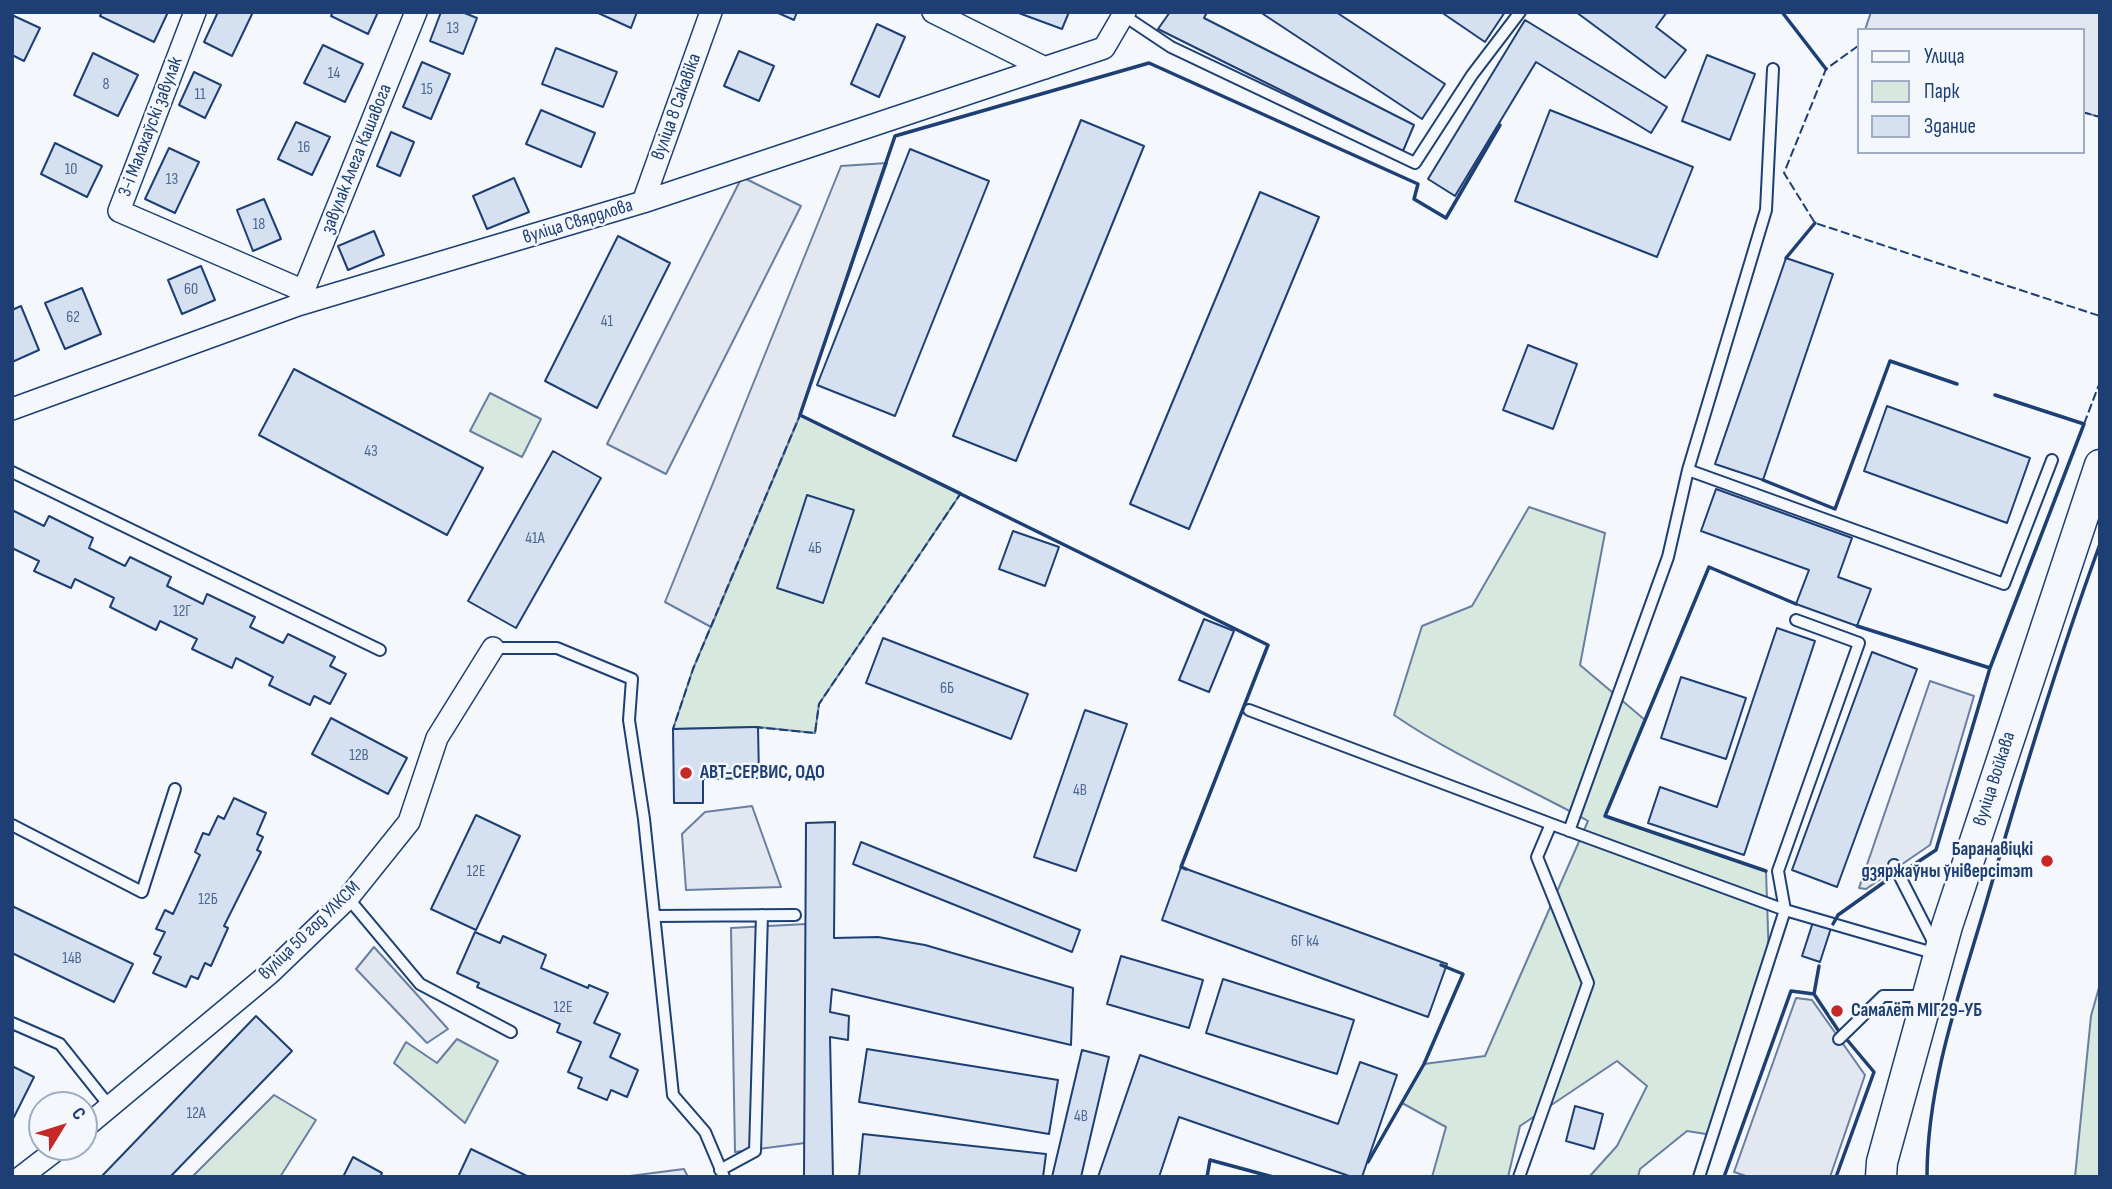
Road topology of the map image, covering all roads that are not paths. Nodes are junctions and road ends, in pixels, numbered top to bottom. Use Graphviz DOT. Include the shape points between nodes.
graph roads {
  1 [pos="195,12"];
  2 [pos="416,12"];
  3 [pos="711,12"];
  4 [pos="933,12"];
  5 [pos="1520,12"];
  6 [pos="1124,14"];
  7 [pos="1045,68"];
  8 [pos="1773,69"];
  9 [pos="643,202"];
  10 [pos="301,298"];
  11 [pos="12,408"];
  12 [pos="2052,460"];
  13 [pos="2100,465"];
  14 [pos="1688,471"];
  15 [pos="12,472"];
  16 [pos="1796,620"];
  17 [pos="493,648"];
  18 [pos="380,650"];
  19 [pos="1250,710"];
  20 [pos="175,789"];
  21 [pos="1551,824"];
  22 [pos="12,825"];
  23 [pos="1569,831"];
  24 [pos="1894,865"];
  25 [pos="348,898"];
  26 [pos="1786,910"];
  27 [pos="762,915"];
  28 [pos="795,915"];
  29 [pos="654,916"];
  30 [pos="1940,955"];
  31 [pos="1929,996"];
  32 [pos="12,1023"];
  33 [pos="511,1032"];
  34 [pos="1839,1039"];
  35 [pos="111,1108"];
  36 [pos="98,1118"];
  37 [pos="42,1161"];
  38 [pos="722,1174"];
  39 [pos="21,1177"];
  40 [pos="1519,1177"];
  41 [pos="1699,1177"];
  42 [pos="1881,1177"];
  1 -- 10 [label="street, 3-і Малахаўскі завулак" via="119,211"];
  2 -- 10 [label="street, завулак Алега Кашавога"];
  3 -- 9 [label="street, вуліца 8 Сакавіка"];
  4 -- 7 [label="street"];
  5 -- 6 [label="lane" via="1415,163 1171,47"];
  6 -- 7 [label="street, вуліца Свярдлова" via="1104,48"];
  7 -- 9 [label="street, вуліца Свярдлова"];
  8 -- 14 [label="lane" via="1766,211"];
  9 -- 10 [label="street, вуліца Свярдлова"];
  10 -- 11 [label="street, вуліца Свярдлова"];
  12 -- 14 [label="lane" via="2004,584"];
  13 -- 30 [label="main road, вуліца Войкава"];
  14 -- 23 [label="lane" via="1668,557"];
  15 -- 18 [label="lane"];
  16 -- 26 [label="lane" via="1858,643 1778,871"];
  17 -- 25 [label="street, вуліца 50 год УЛКСМ" via="437,738 409,822"];
  17 -- 29 [label="lane" via="557,648 632,679 629,720"];
  19 -- 21 [label="lane"];
  20 -- 22 [label="lane" via="142,892"];
  21 -- 23 [label="lane"];
  21 -- 40 [label="lane" via="1537,857 1588,983"];
  23 -- 26 [label="lane"];
  24 -- 30 [label="lane"];
  25 -- 33 [label="lane" via="420,984"];
  25 -- 35 [label="street, вуліца 50 год УЛКСМ" via="270,973"];
  26 -- 30 [label="lane"];
  26 -- 41 [label="lane"];
  27 -- 28 [label="lane"];
  27 -- 29 [label="lane"];
  27 -- 38 [label="lane" via="755,1151"];
  29 -- 38 [label="lane" via="673,1095 705,1132"];
  30 -- 31 [label="main road, вуліца Войкава"];
  31 -- 34 [label="lane" via="1883,996"];
  31 -- 42 [label="main road, вуліца Войкава"];
  32 -- 35 [label="lane" via="60,1044"];
  35 -- 36 [label="street, вуліца 50 год УЛКСМ"];
  37 -- 39 [label="street"];
}
